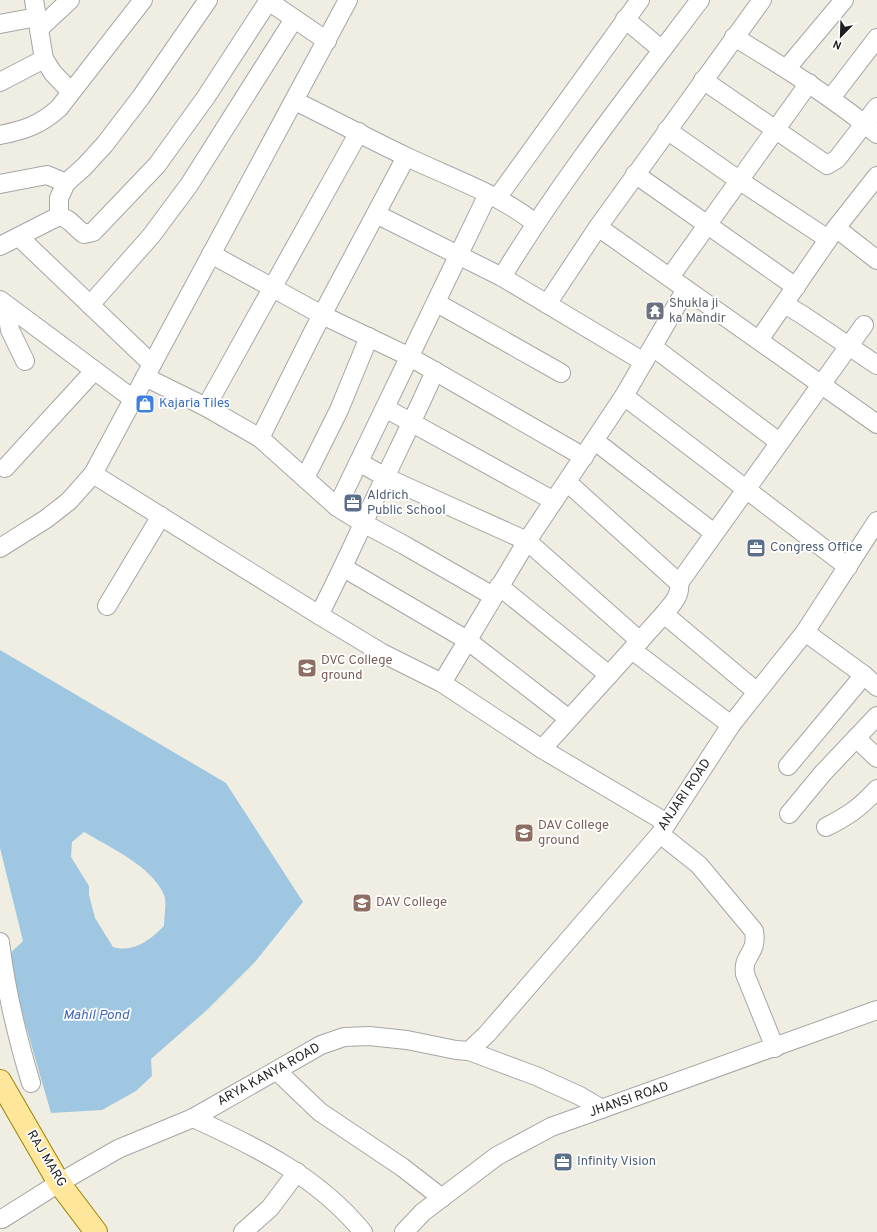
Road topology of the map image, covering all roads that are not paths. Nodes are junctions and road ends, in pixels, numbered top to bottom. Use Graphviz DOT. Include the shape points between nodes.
graph roads {
  1 [pos="70,0"];
  2 [pos="143,0"];
  3 [pos="208,0"];
  4 [pos="268,0"];
  5 [pos="348,0"];
  6 [pos="640,0"];
  7 [pos="700,0"];
  8 [pos="762,0"];
  9 [pos="844,0"];
  10 [pos="37,15"];
  11 [pos="294,19"];
  12 [pos="625,19"];
  13 [pos="0,24"];
  14 [pos="734,37"];
  15 [pos="326,41"];
  16 [pos="875,44"];
  17 [pos="662,50"];
  18 [pos="44,59"];
  19 [pos="787,68"];
  20 [pos="703,80"];
  21 [pos="0,82"];
  22 [pos="809,83"];
  23 [pos="71,92"];
  24 [pos="831,98"];
  25 [pos="295,101"];
  26 [pos="877,107"];
  27 [pos="871,128"];
  28 [pos="667,130"];
  29 [pos="775,130"];
  30 [pos="359,132"];
  31 [pos="0,135"];
  32 [pos="406,157"];
  33 [pos="636,174"];
  34 [pos="877,176"];
  35 [pos="740,181"];
  36 [pos="66,183"];
  37 [pos="0,184"];
  38 [pos="492,196"];
  39 [pos="376,214"];
  40 [pos="59,216"];
  41 [pos="535,223"];
  42 [pos="708,226"];
  43 [pos="598,227"];
  44 [pos="832,233"];
  45 [pos="19,237"];
  46 [pos="0,246"];
  47 [pos="211,254"];
  48 [pos="459,256"];
  49 [pos="877,260"];
  50 [pos="502,277"];
  51 [pos="670,277"];
  52 [pos="796,287"];
  53 [pos="272,289"];
  54 [pos="686,289"];
  55 [pos="436,303"];
  56 [pos="547,304"];
  57 [pos="784,304"];
  58 [pos="90,305"];
  59 [pos="3,312"];
  60 [pos="322,314"];
  61 [pos="864,324"];
  62 [pos="370,337"];
  63 [pos="759,340"];
  64 [pos="848,346"];
  65 [pos="649,354"];
  66 [pos="410,356"];
  67 [pos="25,361"];
  68 [pos="877,365"];
  69 [pos="148,370"];
  70 [pos="94,371"];
  71 [pos="435,371"];
  72 [pos="561,373"];
  73 [pos="822,384"];
  74 [pos="624,396"];
  75 [pos="133,399"];
  76 [pos="206,407"];
  77 [pos="385,408"];
  78 [pos="413,423"];
  79 [pos="877,424"];
  80 [pos="260,438"];
  81 [pos="595,441"];
  82 [pos="779,442"];
  83 [pos="584,457"];
  84 [pos="359,462"];
  85 [pos="5,468"];
  86 [pos="93,474"];
  87 [pos="385,477"];
  88 [pos="305,478"];
  89 [pos="567,482"];
  90 [pos="745,490"];
  91 [pos="554,502"];
  92 [pos="337,507"];
  93 [pos="161,516"];
  94 [pos="877,521"];
  95 [pos="363,523"];
  96 [pos="714,533"];
  97 [pos="3,540"];
  98 [pos="526,541"];
  99 [pos="848,567"];
  100 [pos="344,568"];
  101 [pos="679,583"];
  102 [pos="496,591"];
  103 [pos="107,606"];
  104 [pos="664,614"];
  105 [pos="319,615"];
  106 [pos="805,632"];
  107 [pos="467,640"];
  108 [pos="636,645"];
  109 [pos="864,675"];
  110 [pos="609,676"];
  111 [pos="442,683"];
  112 [pos="877,687"];
  113 [pos="757,692"];
  114 [pos="877,716"];
  115 [pos="569,719"];
  116 [pos="731,725"];
  117 [pos="856,738"];
  118 [pos="542,749"];
  119 [pos="877,758"];
  120 [pos="788,766"];
  121 [pos="877,789"];
  122 [pos="789,814"];
  123 [pos="826,827"];
  124 [pos="664,828"];
  125 [pos="0,942"];
  126 [pos="877,1010"];
  127 [pos="775,1048"];
  128 [pos="469,1051"];
  129 [pos="277,1071"];
  130 [pos="0,1081"];
  131 [pos="31,1083"];
  132 [pos="602,1109"];
  133 [pos="194,1118"];
  134 [pos="297,1172"];
  135 [pos="59,1183"];
  136 [pos="442,1198"];
  137 [pos="3,1222"];
  138 [pos="410,1230"];
  139 [pos="96,1232"];
  140 [pos="243,1232"];
  141 [pos="363,1232"];
  1 -- 10 [label="street"];
  2 -- 23 [label="street"];
  3 -- 36 [label="street" via="141,97 84,167"];
  4 -- 11 [label="street"];
  4 -- 40 [label="street" via="206,97 157,166 93,232 84,234 69,220"];
  5 -- 15 [label="street"];
  6 -- 12 [label="street"];
  7 -- 17 [label="street"];
  8 -- 14 [label="street"];
  9 -- 19 [label="street"];
  10 -- 13 [label="street"];
  10 -- 18 [label="street"];
  11 -- 15 [label="street"];
  11 -- 58 [label="street" via="189,185 152,236"];
  12 -- 17 [label="street"];
  12 -- 38 [label="street"];
  14 -- 19 [label="street"];
  14 -- 20 [label="street"];
  15 -- 25 [label="street"];
  16 -- 24 [label="street"];
  17 -- 41 [label="street"];
  18 -- 21 [label="street"];
  18 -- 23 [label="street"];
  19 -- 22 [label="street"];
  20 -- 28 [label="street"];
  20 -- 29 [label="street"];
  22 -- 24 [label="street"];
  22 -- 29 [label="street"];
  23 -- 31 [label="street" via="46,120 35,126"];
  24 -- 27 [label="street"];
  25 -- 30 [label="street"];
  25 -- 47 [label="street"];
  26 -- 27 [label="street"];
  27 -- 29 [label="street" via="827,165"];
  28 -- 33 [label="street"];
  28 -- 35 [label="street"];
  29 -- 35 [label="street"];
  30 -- 32 [label="street"];
  30 -- 53 [label="street"];
  32 -- 38 [label="street"];
  32 -- 39 [label="street"];
  33 -- 42 [label="street"];
  33 -- 43 [label="street"];
  34 -- 44 [label="street"];
  35 -- 42 [label="street"];
  35 -- 44 [label="street"];
  36 -- 37 [label="street" via="47,175"];
  36 -- 40 [label="street" via="59,198"];
  38 -- 41 [label="street"];
  38 -- 48 [label="street"];
  39 -- 48 [label="street"];
  39 -- 60 [label="street"];
  40 -- 45 [label="street"];
  41 -- 50 [label="street"];
  42 -- 51 [label="street"];
  42 -- 52 [label="street"];
  43 -- 51 [label="street"];
  43 -- 56 [label="street"];
  44 -- 49 [label="street"];
  44 -- 52 [label="street"];
  45 -- 46 [label="street"];
  45 -- 58 [label="street"];
  47 -- 53 [label="street"];
  47 -- 69 [label="street"];
  48 -- 50 [label="street"];
  48 -- 55 [label="street"];
  50 -- 56 [label="street"];
  51 -- 54 [label="street"];
  52 -- 57 [label="street"];
  53 -- 60 [label="street"];
  53 -- 76 [label="street"];
  54 -- 63 [label="street"];
  54 -- 65 [label="street"];
  55 -- 66 [label="street"];
  55 -- 72 [label="street"];
  56 -- 65 [label="street"];
  57 -- 63 [label="street"];
  57 -- 64 [label="street"];
  58 -- 69 [label="street"];
  59 -- 67 [label="street"];
  59 -- 70 [label="street"];
  60 -- 62 [label="street"];
  60 -- 80 [label="street"];
  61 -- 64 [label="street"];
  62 -- 66 [label="street"];
  62 -- 88 [label="street" via="339,410"];
  63 -- 73 [label="street"];
  64 -- 68 [label="street"];
  64 -- 73 [label="street"];
  65 -- 74 [label="street"];
  65 -- 82 [label="street"];
  66 -- 71 [label="street"];
  66 -- 77 [label="street"];
  69 -- 75 [label="street"];
  69 -- 76 [label="street"];
  70 -- 75 [label="street"];
  70 -- 85 [label="street"];
  71 -- 78 [label="street"];
  71 -- 83 [label="street"];
  73 -- 79 [label="street"];
  73 -- 82 [label="street"];
  74 -- 81 [label="street"];
  74 -- 90 [label="street"];
  75 -- 86 [label="street"];
  76 -- 80 [label="street"];
  77 -- 78 [label="street"];
  77 -- 84 [label="street"];
  78 -- 87 [label="street"];
  78 -- 91 [label="street"];
  80 -- 88 [label="street"];
  81 -- 83 [label="street"];
  81 -- 96 [label="street"];
  82 -- 90 [label="street"];
  83 -- 89 [label="street"];
  84 -- 87 [label="street"];
  84 -- 92 [label="street"];
  86 -- 93 [label="street"];
  86 -- 97 [label="street" via="69,501 46,519"];
  87 -- 95 [label="street"];
  87 -- 98 [label="street"];
  88 -- 92 [label="street"];
  89 -- 91 [label="street"];
  89 -- 101 [label="street"];
  90 -- 96 [label="street"];
  90 -- 99 [label="street"];
  91 -- 98 [label="street"];
  92 -- 95 [label="street"];
  93 -- 103 [label="street"];
  93 -- 105 [label="street"];
  94 -- 99 [label="street, ANJARI ROAD"];
  95 -- 100 [label="street"];
  95 -- 102 [label="street"];
  96 -- 101 [label="street"];
  98 -- 102 [label="street"];
  98 -- 108 [label="street"];
  99 -- 106 [label="street, ANJARI ROAD"];
  100 -- 105 [label="street"];
  100 -- 107 [label="street"];
  101 -- 104 [label="street" via="677,597"];
  102 -- 107 [label="street"];
  102 -- 110 [label="street"];
  104 -- 108 [label="street"];
  104 -- 113 [label="street"];
  105 -- 111 [label="street" via="382,653"];
  106 -- 109 [label="street"];
  106 -- 113 [label="street, ANJARI ROAD"];
  107 -- 111 [label="street"];
  107 -- 115 [label="street"];
  108 -- 110 [label="street"];
  108 -- 116 [label="street"];
  109 -- 112 [label="street"];
  109 -- 120 [label="street"];
  110 -- 115 [label="street"];
  111 -- 118 [label="street"];
  113 -- 116 [label="street, ANJARI ROAD"];
  114 -- 117 [label="street"];
  115 -- 118 [label="street"];
  116 -- 124 [label="street, ANJARI ROAD"];
  117 -- 119 [label="street"];
  117 -- 122 [label="street"];
  118 -- 124 [label="street"];
  121 -- 123 [label="street" via="848,817"];
  124 -- 127 [label="street" via="699,865 754,932 756,942 744,966 745,974"];
  124 -- 128 [label="street, ANJARI ROAD" via="487,1034"];
  125 -- 131 [label="street" via="8,999"];
  126 -- 127 [label="street, JHANSI ROAD"];
  127 -- 132 [label="street, JHANSI ROAD"];
  128 -- 129 [label="street, ARYA KANYA ROAD" via="407,1040 370,1036 344,1037 321,1045"];
  128 -- 132 [label="street, ARYA KANYA ROAD" via="536,1076"];
  129 -- 133 [label="street, ARYA KANYA ROAD"];
  129 -- 136 [label="street" via="320,1112 402,1167"];
  130 -- 135 [label="main road, RAJ MARG"];
  132 -- 136 [label="street, JHANSI ROAD" via="551,1127 515,1145"];
  133 -- 134 [label="street" via="252,1144"];
  133 -- 135 [label="street, ARYA KANYA ROAD" via="118,1149"];
  134 -- 140 [label="street" via="270,1208"];
  134 -- 141 [label="street" via="329,1197"];
  135 -- 137 [label="street, ARYA KANYA ROAD"];
  135 -- 139 [label="main road, RAJ MARG"];
  136 -- 138 [label="street, JHANSI ROAD"];
}
